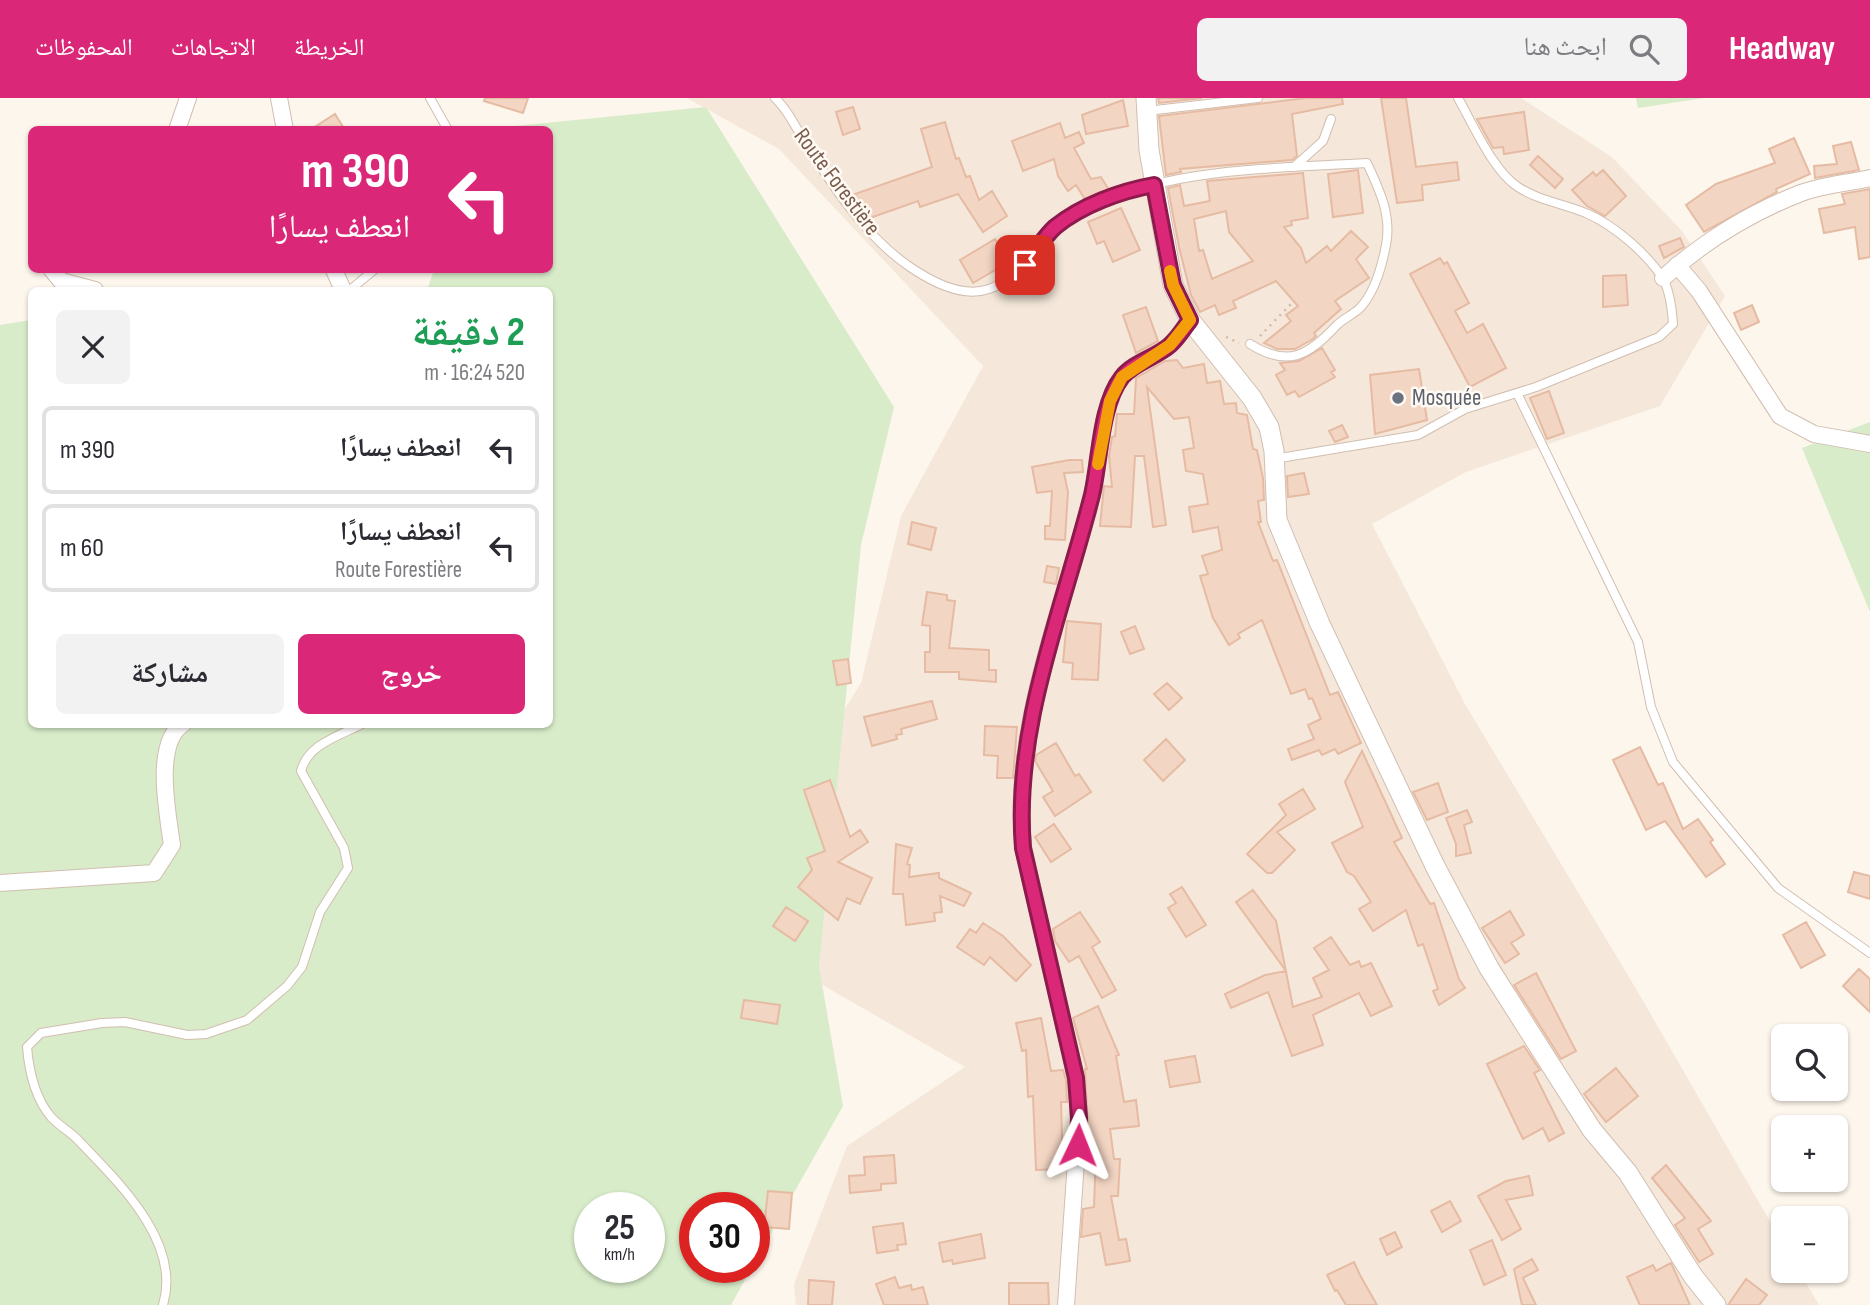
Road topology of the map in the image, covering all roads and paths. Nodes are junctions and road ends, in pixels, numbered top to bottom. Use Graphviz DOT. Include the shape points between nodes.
graph roads {
  1 [pos="188,98"];
  2 [pos="279,98"];
  3 [pos="430,98"];
  4 [pos="775,98"];
  5 [pos="1258,98"];
  6 [pos="1458,98"];
  7 [pos="1146,105"];
  8 [pos="1331,119"];
  9 [pos="178,126"];
  10 [pos="284,126"];
  11 [pos="445,126"];
  12 [pos="1294,167"];
  13 [pos="1870,178"];
  14 [pos="1154,185"];
  15 [pos="1677,265"];
  16 [pos="54,273"];
  17 [pos="371,273"];
  18 [pos="1663,278"];
  19 [pos="82,287"];
  20 [pos="354,287"];
  21 [pos="1291,304"];
  22 [pos="1190,320"];
  23 [pos="1216,330"];
  24 [pos="1250,344"];
  25 [pos="1517,393"];
  26 [pos="1870,444"];
  27 [pos="1274,459"];
  28 [pos="177,728"];
  29 [pos="354,728"];
  30 [pos="0,883"];
  31 [pos="1870,953"];
  32 [pos="163,1305"];
  33 [pos="1066,1305"];
  34 [pos="1716,1305"];
  1 -- 9 [label="street"];
  2 -- 10 [label="street"];
  3 -- 11 [label="lane"];
  4 -- 14 [label="lane, Route Forestière" via="863,224 909,266 963,291 992,288 1025,265 1054,229 1074,214 1129,190"];
  5 -- 7 [label="lane"];
  6 -- 18 [label="lane" via="1502,174 1518,187 1590,215 1625,238"];
  7 -- 14 [label="street"];
  8 -- 12 [label="lane" via="1323,141"];
  12 -- 14 [label="lane, Route Forestière"];
  12 -- 24 [label="lane, Route Forestière" via="1367,163 1386,209 1387,244 1373,289 1327,339 1303,353 1284,357 1270,357"];
  13 -- 15 [label="street" via="1803,192 1693,250"];
  14 -- 22 [label="street" via="1173,285"];
  15 -- 18 [label="street"];
  15 -- 26 [label="street" via="1699,291 1780,416 1814,434"];
  16 -- 19 [label="street" via="61,282"];
  17 -- 20 [label="lane"];
  18 -- 25 [label="lane" via="1673,324 1659,337"];
  21 -- 24 [label="path"];
  22 -- 27 [label="street" via="1252,398 1269,427"];
  22 -- 33 [label="street" via="1170,345 1122,377 1110,401 1092,494 1035,702 1024,771 1023,848 1076,1078 1079,1118"];
  23 -- 24 [label="path" via="1236,343"];
  25 -- 27 [label="lane" via="1465,409 1418,435"];
  25 -- 31 [label="lane" via="1638,642 1651,707 1673,762 1778,888"];
  27 -- 34 [label="street" via="1277,520 1288,552 1435,866 1516,1014"];
  28 -- 30 [label="street" via="166,753 172,845 154,873"];
  29 -- 32 [label="lane" via="315,748 301,771 344,848 348,868 320,912 302,967 287,986 247,1020 206,1034 102,1023 41,1033 27,1047 37,1094 51,1117 119,1182 157,1241 165,1266"];
}
